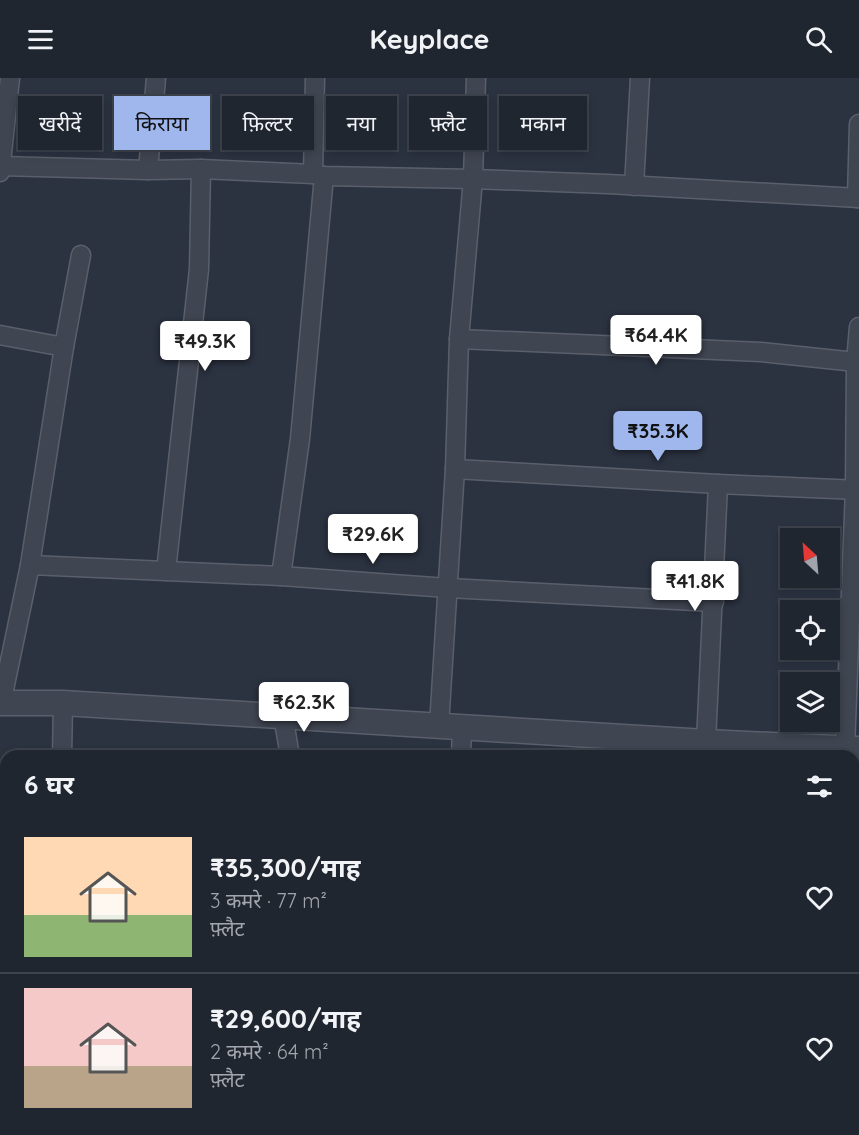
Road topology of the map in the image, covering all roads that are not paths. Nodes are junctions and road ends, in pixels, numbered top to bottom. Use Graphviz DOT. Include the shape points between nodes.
graph roads {
  1 [pos="10,78"];
  2 [pos="156,78"];
  3 [pos="315,78"];
  4 [pos="476,78"];
  5 [pos="640,78"];
  6 [pos="859,124"];
  7 [pos="0,166"];
  8 [pos="201,169"];
  9 [pos="148,170"];
  10 [pos="0,172"];
  11 [pos="318,175"];
  12 [pos="473,179"];
  13 [pos="634,186"];
  14 [pos="858,198"];
  15 [pos="81,255"];
  16 [pos="859,327"];
  17 [pos="0,335"];
  18 [pos="459,339"];
  19 [pos="64,347"];
  20 [pos="856,362"];
  21 [pos="455,469"];
  22 [pos="718,484"];
  23 [pos="857,490"];
  24 [pos="30,565"];
  25 [pos="166,571"];
  26 [pos="281,576"];
  27 [pos="448,588"];
  28 [pos="714,602"];
  29 [pos="1,703"];
  30 [pos="63,703"];
  31 [pos="283,716"];
  32 [pos="451,726"];
  33 [pos="706,742"];
  34 [pos="626,747"];
  35 [pos="852,748"];
  36 [pos="62,750"];
  37 [pos="289,750"];
  38 [pos="459,750"];
  1 -- 7 [label="street"];
  2 -- 9 [label="street"];
  3 -- 11 [label="street"];
  4 -- 12 [label="street"];
  5 -- 13 [label="street"];
  6 -- 14 [label="street"];
  7 -- 9 [label="street"];
  7 -- 10 [label="street"];
  8 -- 9 [label="street"];
  8 -- 11 [label="street"];
  8 -- 25 [label="street" via="199,269"];
  11 -- 12 [label="street"];
  11 -- 26 [label="street" via="300,439"];
  12 -- 13 [label="street"];
  12 -- 18 [label="street"];
  13 -- 14 [label="street"];
  15 -- 19 [label="street"];
  16 -- 20 [label="street"];
  17 -- 19 [label="street"];
  18 -- 20 [label="street" via="761,352"];
  18 -- 21 [label="street"];
  19 -- 24 [label="street"];
  20 -- 23 [label="street"];
  21 -- 22 [label="street"];
  21 -- 27 [label="street"];
  22 -- 23 [label="street"];
  22 -- 28 [label="street"];
  23 -- 35 [label="street" via="852,529"];
  24 -- 25 [label="street"];
  24 -- 29 [label="street"];
  25 -- 26 [label="street"];
  26 -- 27 [label="street"];
  27 -- 28 [label="street"];
  27 -- 32 [label="street"];
  28 -- 33 [label="street"];
  29 -- 30 [label="street"];
  30 -- 31 [label="street"];
  30 -- 36 [label="street"];
  31 -- 32 [label="street"];
  31 -- 37 [label="street"];
  32 -- 34 [label="street"];
  32 -- 38 [label="street"];
  33 -- 34 [label="street"];
  33 -- 35 [label="street"];
}
